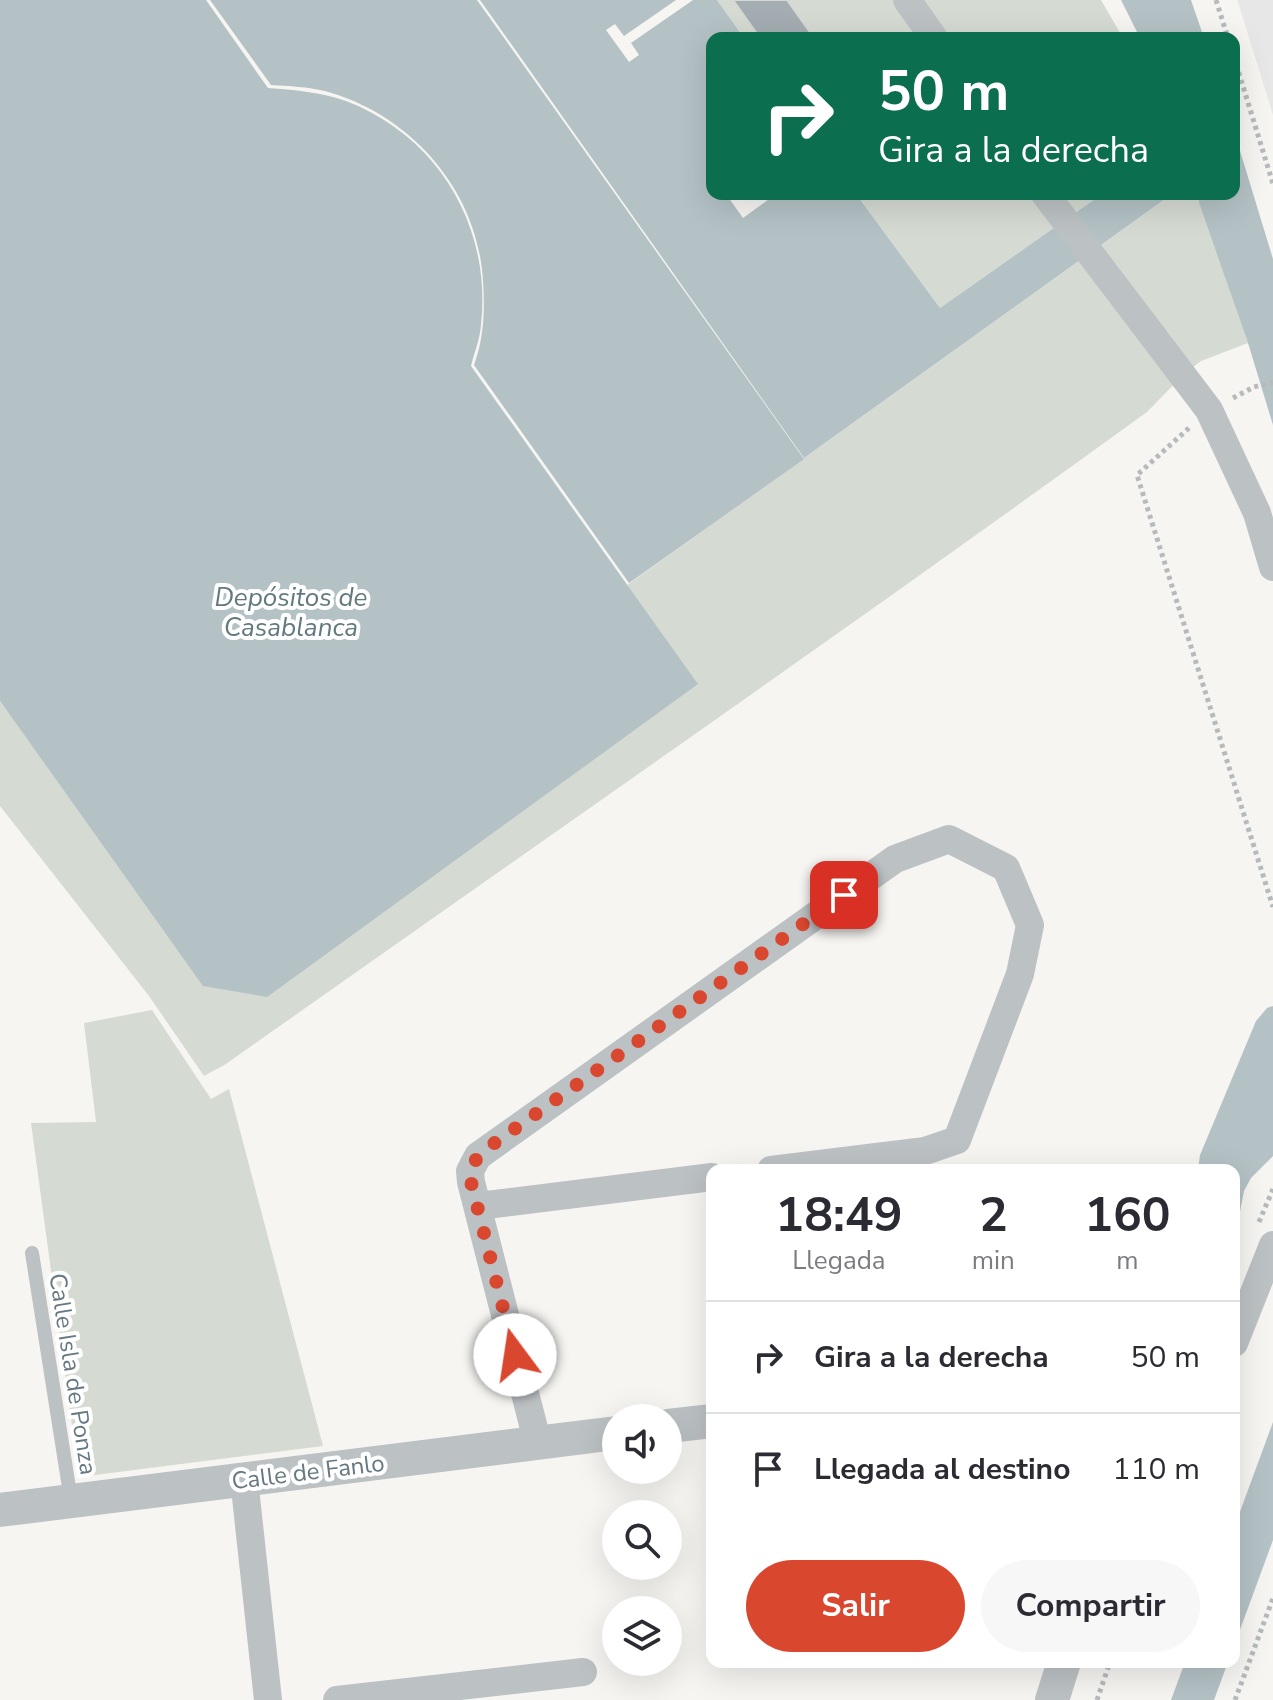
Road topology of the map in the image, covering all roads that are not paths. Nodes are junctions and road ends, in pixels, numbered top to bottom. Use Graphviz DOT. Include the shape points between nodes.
graph roads {
  1 [pos="907,0"];
  2 [pos="930,32"];
  3 [pos="1051,202"];
  4 [pos="1273,567"];
  5 [pos="820,1164"];
  6 [pos="706,1178"];
  7 [pos="478,1206"];
  8 [pos="1273,1245"];
  9 [pos="32,1253"];
  10 [pos="1240,1328"];
  11 [pos="706,1422"];
  12 [pos="682,1424"];
  13 [pos="602,1435"];
  14 [pos="538,1444"];
  15 [pos="244,1479"];
  16 [pos="71,1501"];
  17 [pos="0,1510"];
  18 [pos="1062,1668"];
  19 [pos="583,1672"];
  20 [pos="268,1700"];
  21 [pos="337,1700"];
  22 [pos="1052,1700"];
  1 -- 2 [label="street"];
  3 -- 4 [label="street" via="1209,410 1257,513"];
  5 -- 7 [label="street" via="925,1151 957,1140 1020,974 1030,925 1006,868 949,839 895,859 478,1156 470,1171"];
  6 -- 7 [label="street"];
  7 -- 14 [label="street"];
  8 -- 10 [label="street"];
  9 -- 16 [label="lane, Calle Isla de Ponza"];
  11 -- 12 [label="street"];
  13 -- 14 [label="street, Calle de Fanlo"];
  14 -- 15 [label="street, Calle de Fanlo"];
  15 -- 16 [label="street, Calle de Fanlo"];
  15 -- 20 [label="street"];
  16 -- 17 [label="street, Calle de Fanlo"];
  18 -- 22 [label="street"];
  19 -- 21 [label="street"];
}
